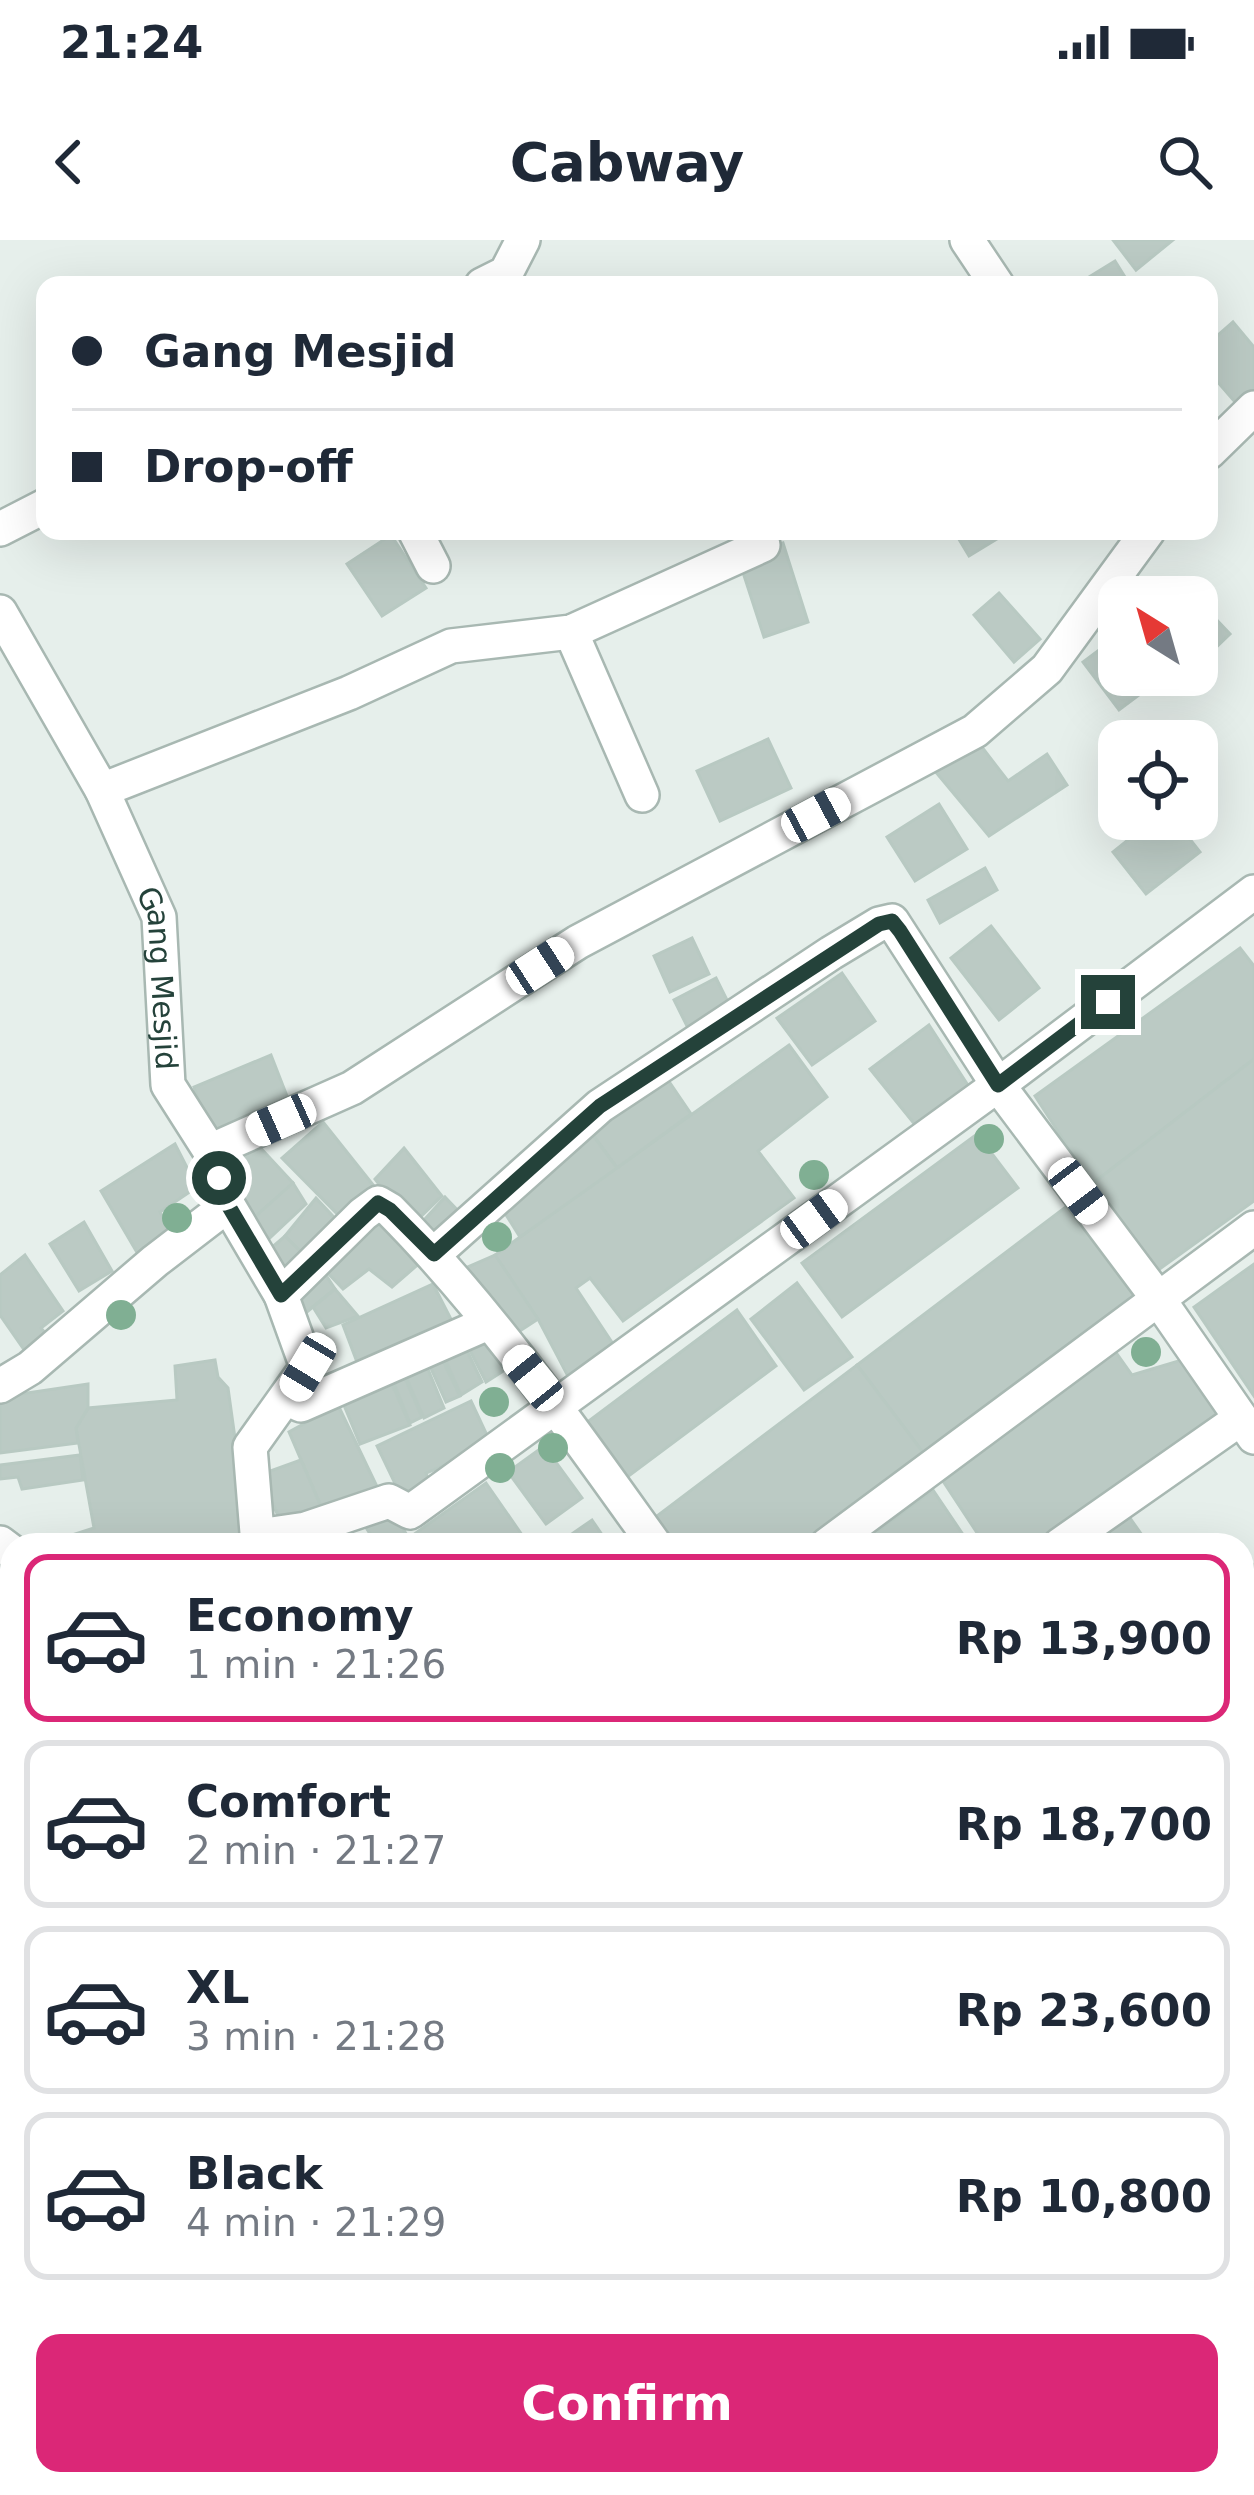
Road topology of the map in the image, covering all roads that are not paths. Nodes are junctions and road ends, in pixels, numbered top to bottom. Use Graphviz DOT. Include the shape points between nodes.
graph roads {
  1 [pos="523,240"];
  2 [pos="967,240"];
  3 [pos="500,276"];
  4 [pos="991,276"];
  5 [pos="1254,408"];
  6 [pos="1218,433"];
  7 [pos="36,511"];
  8 [pos="0,530"];
  9 [pos="420,540"];
  10 [pos="1141,540"];
  11 [pos="763,545"];
  12 [pos="433,566"];
  13 [pos="0,612"];
  14 [pos="571,632"];
  15 [pos="102,790"];
  16 [pos="642,795"];
  17 [pos="1254,892"];
  18 [pos="998,1085"];
  19 [pos="210,1151"];
  20 [pos="228,1205"];
  21 [pos="1254,1228"];
  22 [pos="434,1254"];
  23 [pos="281,1295"];
  24 [pos="1157,1297"];
  25 [pos="488,1323"];
  26 [pos="0,1386"];
  27 [pos="289,1399"];
  28 [pos="556,1406"];
  29 [pos="1247,1428"];
  30 [pos="257,1533"];
  31 [pos="286,1533"];
  32 [pos="646,1533"];
  33 [pos="843,1533"];
  34 [pos="1079,1533"];
  1 -- 3 [label="street"];
  2 -- 4 [label="street"];
  5 -- 6 [label="street"];
  7 -- 8 [label="street"];
  9 -- 12 [label="street"];
  10 -- 19 [label="street" via="1047,669 975,731 578,942 352,1088"];
  11 -- 14 [label="street"];
  13 -- 15 [label="street, Gang Mesjid"];
  14 -- 15 [label="street" via="451,646"];
  14 -- 16 [label="street"];
  15 -- 19 [label="street, Gang Mesjid" via="159,916 168,1085"];
  17 -- 18 [label="street"];
  18 -- 22 [label="street" via="900,931 892,921 879,924 600,1106"];
  18 -- 24 [label="street"];
  18 -- 28 [label="street"];
  19 -- 20 [label="street, Gang Mesjid"];
  20 -- 23 [label="street, Gang Mesjid"];
  20 -- 26 [label="street"];
  21 -- 24 [label="street"];
  22 -- 23 [label="street" via="378,1203"];
  22 -- 25 [label="street"];
  23 -- 27 [label="street, Gang Mesjid" via="308,1367"];
  24 -- 29 [label="street"];
  24 -- 33 [label="street"];
  25 -- 27 [label="street" via="301,1405"];
  25 -- 28 [label="street"];
  27 -- 30 [label="street, Gang Mesjid" via="250,1448"];
  28 -- 31 [label="street" via="410,1512 389,1501"];
  28 -- 32 [label="street"];
  29 -- 34 [label="street"];
}
